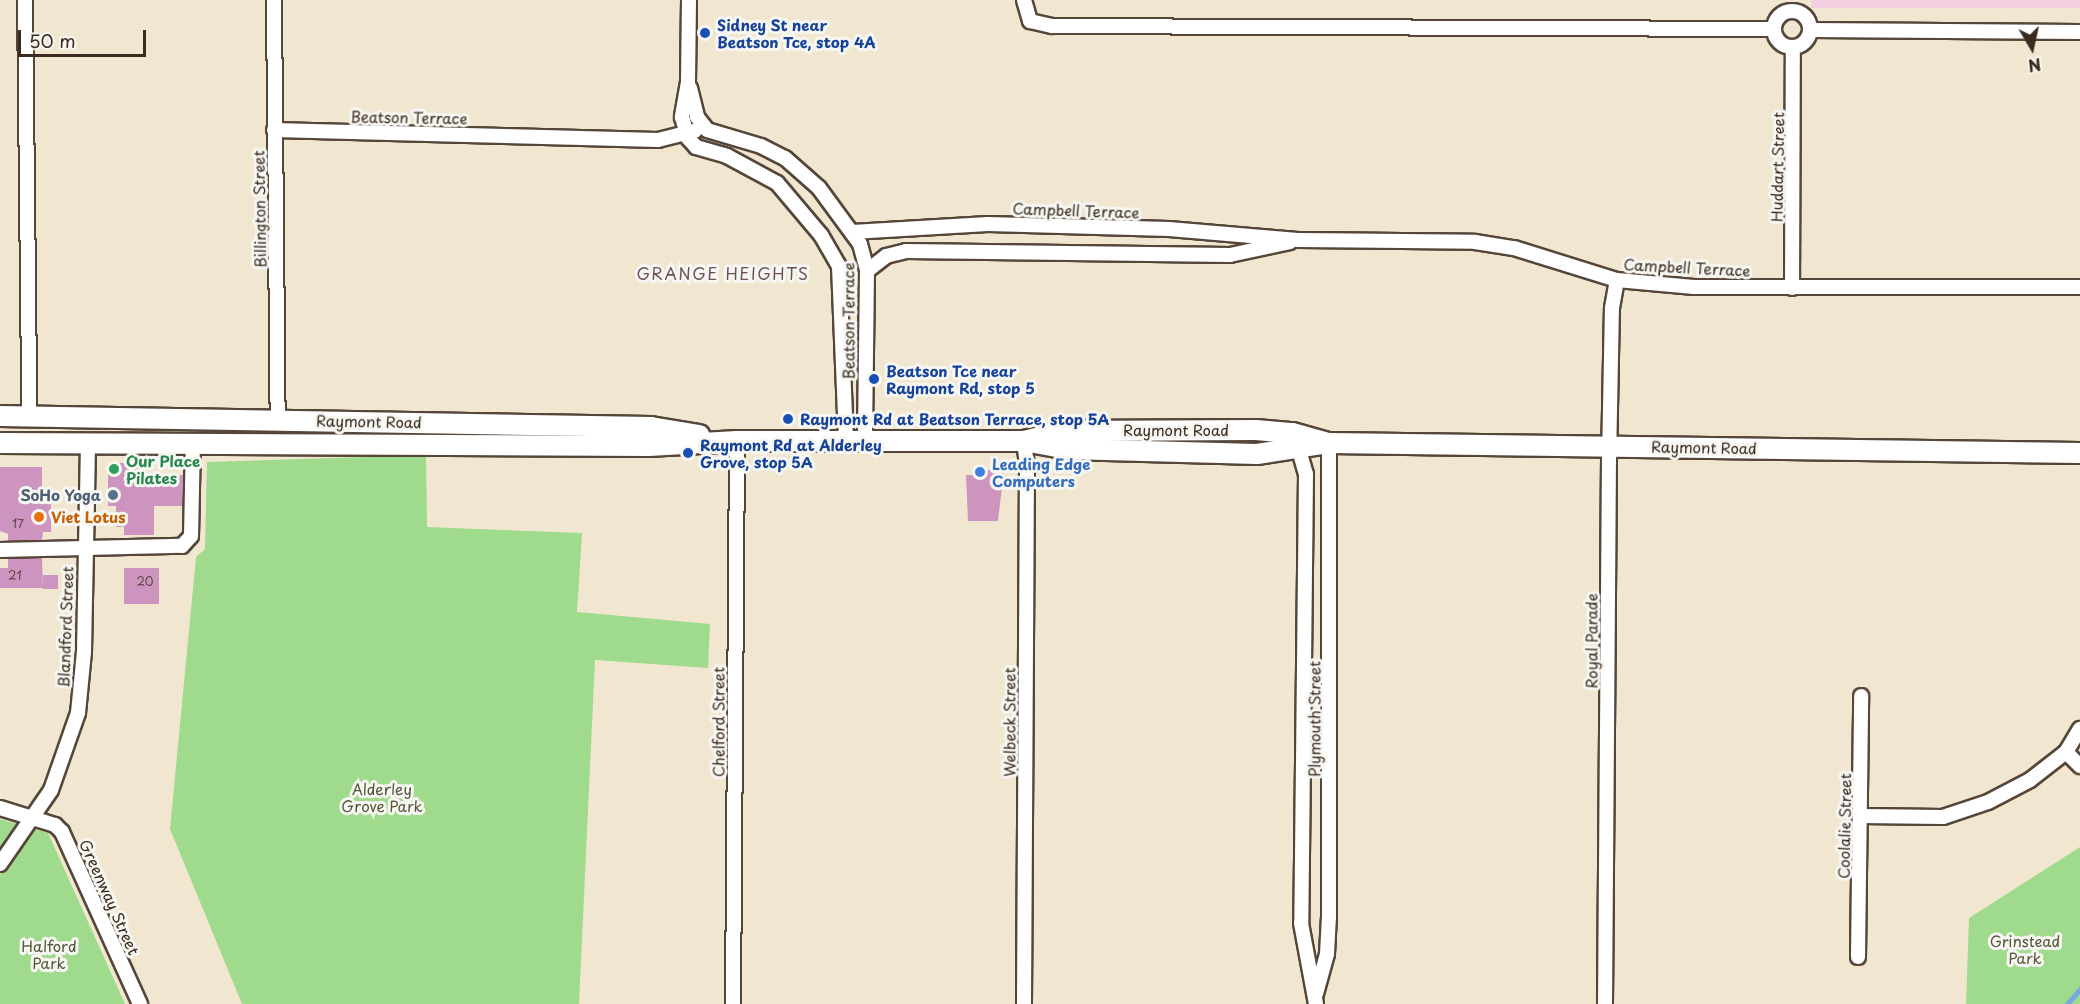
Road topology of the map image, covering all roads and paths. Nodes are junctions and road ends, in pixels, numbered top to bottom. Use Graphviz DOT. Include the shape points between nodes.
graph roads {
  1 [pos="25,0"];
  2 [pos="274,0"];
  3 [pos="689,0"];
  4 [pos="1024,0"];
  5 [pos="1793,5"];
  6 [pos="1773,29"];
  7 [pos="1811,30"];
  8 [pos="2080,32"];
  9 [pos="1793,47"];
  10 [pos="688,82"];
  11 [pos="705,127"];
  12 [pos="274,130"];
  13 [pos="686,135"];
  14 [pos="904,226"];
  15 [pos="852,232"];
  16 [pos="1298,240"];
  17 [pos="910,251"];
  18 [pos="867,271"];
  19 [pos="1617,280"];
  20 [pos="2080,287"];
  21 [pos="1792,288"];
  22 [pos="844,336"];
  23 [pos="865,336"];
  24 [pos="29,416"];
  25 [pos="0,417"];
  26 [pos="278,418"];
  27 [pos="855,440"];
  28 [pos="737,441"];
  29 [pos="1024,441"];
  30 [pos="88,442"];
  31 [pos="0,443"];
  32 [pos="193,443"];
  33 [pos="1329,443"];
  34 [pos="278,444"];
  35 [pos="1609,447"];
  36 [pos="1299,450"];
  37 [pos="2080,453"];
  38 [pos="0,550"];
  39 [pos="84,550"];
  40 [pos="1861,696"];
  41 [pos="2080,729"];
  42 [pos="2066,752"];
  43 [pos="2080,766"];
  44 [pos="0,808"];
  45 [pos="1861,816"];
  46 [pos="34,819"];
  47 [pos="0,864"];
  48 [pos="1858,957"];
  49 [pos="1316,999"];
  50 [pos="140,1004"];
  51 [pos="733,1004"];
  52 [pos="1024,1004"];
  53 [pos="1605,1004"];
  1 -- 24 [label="street"];
  2 -- 12 [label="street, Billington Street"];
  3 -- 10 [label="street"];
  4 -- 6 [label="street" via="1026,15 1037,24 1052,26"];
  5 -- 6 [label="street" via="1779,15"];
  5 -- 7 [label="street" via="1806,16"];
  6 -- 9 [label="street" via="1779,42"];
  7 -- 8 [label="street"];
  7 -- 9 [label="street" via="1805,42"];
  9 -- 21 [label="street, Huddart Street"];
  10 -- 11 [label="street" via="695,110"];
  10 -- 13 [label="street" via="682,117"];
  11 -- 13 [label="street, Beatson Terrace"];
  11 -- 15 [label="street, Beatson Terrace" via="717,135 760,146 785,158 819,188"];
  12 -- 13 [label="street, Beatson Terrace" via="654,140"];
  12 -- 26 [label="street, Billington Street"];
  13 -- 22 [label="street, Beatson Terrace" via="696,147 728,156 777,183 821,235 841,271"];
  14 -- 15 [label="street, Campbell Terrace"];
  14 -- 16 [label="street, Campbell Terrace" via="1169,229"];
  14 -- 17 [label="street"];
  15 -- 18 [label="street, Beatson Terrace"];
  16 -- 17 [label="street, Campbell Terrace" via="1230,255"];
  16 -- 19 [label="street, Campbell Terrace" via="1484,242"];
  17 -- 18 [label="street, Campbell Terrace" via="889,254"];
  18 -- 23 [label="street, Beatson Terrace"];
  19 -- 21 [label="street, Campbell Terrace" via="1694,287"];
  19 -- 35 [label="street, Royal Parade" via="1612,309"];
  20 -- 21 [label="street, Campbell Terrace"];
  22 -- 23 [label="street"];
  22 -- 27 [label="street, Beatson Terrace"];
  23 -- 27 [label="street, Beatson Terrace"];
  24 -- 25 [label="main road, Raymont Road"];
  24 -- 26 [label="main road, Raymont Road"];
  26 -- 28 [label="main road, Raymont Road" via="651,427"];
  26 -- 34 [label="main road"];
  27 -- 28 [label="main road, Raymont Road"];
  27 -- 29 [label="main road, Raymont Road"];
  28 -- 34 [label="main road, Raymont Road" via="650,446"];
  28 -- 51 [label="street, Chelford Street"];
  29 -- 33 [label="main road, Raymont Road" via="1065,431 1257,430 1293,433"];
  29 -- 36 [label="main road, Raymont Road" via="1067,450 1257,454"];
  29 -- 52 [label="street, Welbeck Street" via="1028,465"];
  30 -- 31 [label="main road, Raymont Road"];
  30 -- 32 [label="main road, Raymont Road"];
  30 -- 39 [label="street, Blandford Street"];
  32 -- 34 [label="main road, Raymont Road"];
  32 -- 39 [label="street" via="191,533 185,544 172,549"];
  33 -- 35 [label="main road, Raymont Road"];
  33 -- 36 [label="main road, Raymont Road"];
  33 -- 49 [label="street, Plymouth Street" via="1329,918 1327,954"];
  35 -- 37 [label="main road, Raymont Road"];
  35 -- 53 [label="street, Royal Parade"];
  36 -- 49 [label="street, Plymouth Street" via="1306,474 1301,923"];
  38 -- 39 [label="street"];
  39 -- 46 [label="street, Blandford Street" via="83,659 78,713 60,770"];
  40 -- 45 [label="street, Coolalie Street"];
  41 -- 42 [label="street"];
  42 -- 43 [label="street"];
  42 -- 45 [label="street" via="2030,780 1988,802 1954,813"];
  44 -- 46 [label="street, Greenway Street"];
  45 -- 48 [label="street, Coolalie Street"];
  46 -- 47 [label="street, Blandford Street"];
  46 -- 50 [label="street, Greenway Street" via="55,825 64,836"];
}
